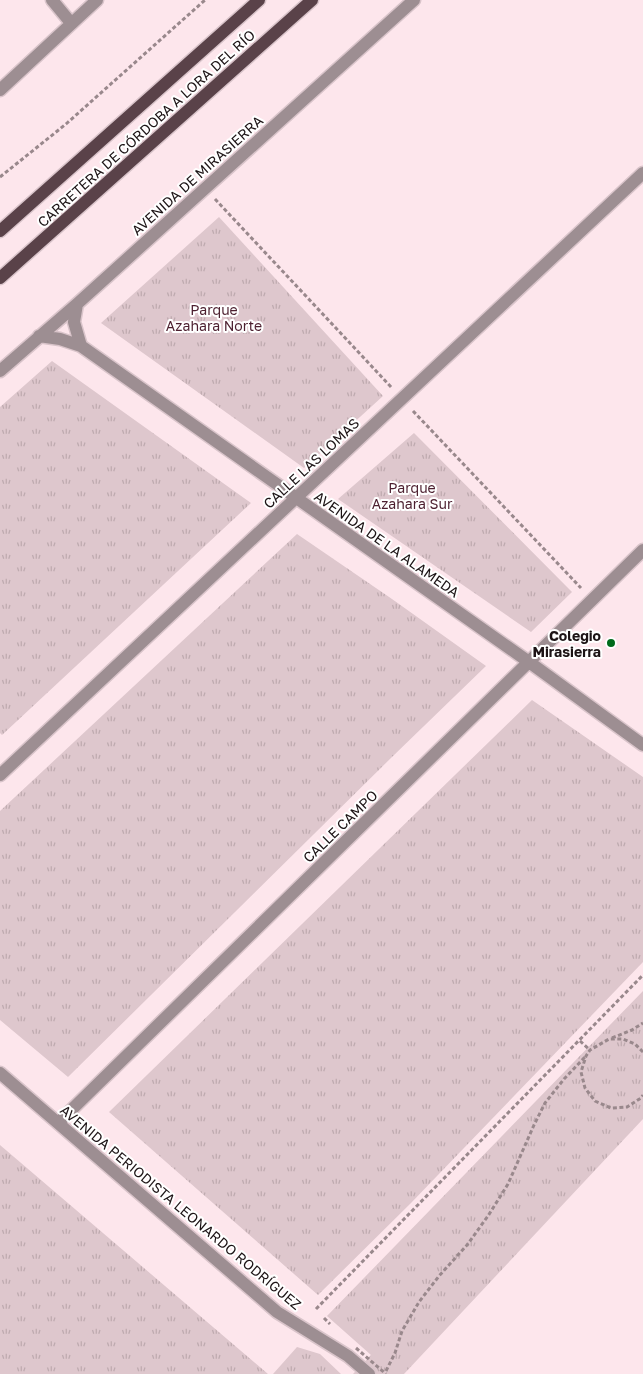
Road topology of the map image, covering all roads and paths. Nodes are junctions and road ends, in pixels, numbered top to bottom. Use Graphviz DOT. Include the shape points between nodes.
graph roads {
  1 [pos="52,0"];
  2 [pos="97,0"];
  3 [pos="205,0"];
  4 [pos="259,0"];
  5 [pos="312,0"];
  6 [pos="414,0"];
  7 [pos="71,23"];
  8 [pos="0,90"];
  9 [pos="643,173"];
  10 [pos="0,177"];
  11 [pos="204,187"];
  12 [pos="0,231"];
  13 [pos="0,278"];
  14 [pos="77,304"];
  15 [pos="39,336"];
  16 [pos="81,346"];
  17 [pos="0,371"];
  18 [pos="401,398"];
  19 [pos="296,498"];
  20 [pos="643,550"];
  21 [pos="592,600"];
  22 [pos="529,662"];
  23 [pos="643,745"];
  24 [pos="0,775"];
  25 [pos="643,975"];
  26 [pos="643,1023"];
  27 [pos="609,1039"];
  28 [pos="580,1040"];
  29 [pos="590,1050"];
  30 [pos="643,1052"];
  31 [pos="586,1056"];
  32 [pos="0,1073"];
  33 [pos="643,1095"];
  34 [pos="58,1123"];
  35 [pos="316,1309"];
  36 [pos="352,1352"];
  37 [pos="369,1374"];
  38 [pos="385,1374"];
  1 -- 7 [label="street"];
  2 -- 7 [label="street"];
  3 -- 10 [label="path" via="66,124"];
  4 -- 12 [label="main road, CARRETERA DE CÓRDOBA A LORA DEL RÍO"];
  5 -- 13 [label="main road, CARRETERA DE CÓRDOBA A LORA DEL RÍO"];
  6 -- 11 [label="street, AVENIDA DE MIRASIERRA"];
  7 -- 8 [label="street"];
  9 -- 18 [label="street, CALLE LAS LOMAS"];
  11 -- 14 [label="street, AVENIDA DE MIRASIERRA"];
  11 -- 18 [label="path"];
  14 -- 15 [label="street, AVENIDA DE MIRASIERRA"];
  14 -- 16 [label="street" via="74,322"];
  15 -- 16 [label="street, AVENIDA DE LA ALAMEDA"];
  15 -- 17 [label="street, AVENIDA DE MIRASIERRA"];
  16 -- 19 [label="street, AVENIDA DE LA ALAMEDA"];
  18 -- 19 [label="street, CALLE LAS LOMAS"];
  18 -- 21 [label="path"];
  19 -- 22 [label="street, AVENIDA DE LA ALAMEDA"];
  19 -- 24 [label="street, CALLE LAS LOMAS"];
  20 -- 21 [label="street, CALLE CAMPO"];
  21 -- 22 [label="street, CALLE CAMPO"];
  22 -- 23 [label="street, AVENIDA DE LA ALAMEDA"];
  22 -- 34 [label="street, CALLE CAMPO"];
  25 -- 28 [label="path"];
  26 -- 27 [label="path"];
  27 -- 29 [label="path"];
  27 -- 30 [label="path" via="622,1039 635,1044"];
  28 -- 29 [label="path"];
  28 -- 35 [label="path"];
  29 -- 31 [label="path"];
  31 -- 33 [label="path" via="581,1072 585,1088 595,1101 611,1108 627,1106"];
  31 -- 38 [label="path" via="545,1102 508,1184 467,1245 419,1302 402,1331"];
  32 -- 34 [label="street, AVENIDA PERIODISTA LEONARDO RODRÍGUEZ"];
  34 -- 36 [label="street, AVENIDA PERIODISTA LEONARDO RODRÍGUEZ" via="277,1312"];
  36 -- 37 [label="street, AVENIDA PERIODISTA LEONARDO RODRÍGUEZ"];
  36 -- 38 [label="path, bridge"];
}
